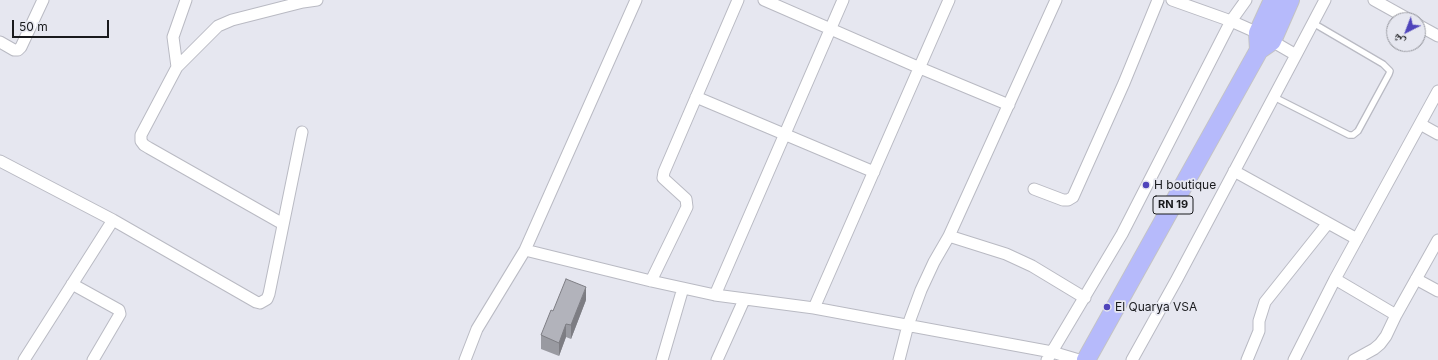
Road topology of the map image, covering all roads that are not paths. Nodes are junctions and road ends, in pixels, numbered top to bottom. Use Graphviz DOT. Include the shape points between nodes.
graph roads {
  1 [pos="43,0"];
  2 [pos="186,0"];
  3 [pos="317,0"];
  4 [pos="636,0"];
  5 [pos="738,0"];
  6 [pos="764,0"];
  7 [pos="843,0"];
  8 [pos="950,0"];
  9 [pos="1056,0"];
  10 [pos="1158,0"];
  11 [pos="1172,0"];
  12 [pos="1246,0"];
  13 [pos="1273,0"];
  14 [pos="1290,0"];
  15 [pos="1324,0"];
  16 [pos="1374,0"];
  17 [pos="1396,12"];
  18 [pos="1231,21"];
  19 [pos="1313,23"];
  20 [pos="830,29"];
  21 [pos="1426,29"];
  22 [pos="1438,36"];
  23 [pos="0,42"];
  24 [pos="1263,42"];
  25 [pos="1296,55"];
  26 [pos="177,67"];
  27 [pos="920,68"];
  28 [pos="1438,91"];
  29 [pos="696,97"];
  30 [pos="1274,97"];
  31 [pos="1009,105"];
  32 [pos="1420,124"];
  33 [pos="302,132"];
  34 [pos="785,134"];
  35 [pos="1438,134"];
  36 [pos="0,161"];
  37 [pos="1234,171"];
  38 [pos="874,172"];
  39 [pos="1034,189"];
  40 [pos="113,220"];
  41 [pos="1328,223"];
  42 [pos="283,224"];
  43 [pos="949,236"];
  44 [pos="1357,240"];
  45 [pos="1438,240"];
  46 [pos="525,250"];
  47 [pos="1336,279"];
  48 [pos="1416,279"];
  49 [pos="651,282"];
  50 [pos="72,284"];
  51 [pos="683,288"];
  52 [pos="1438,291"];
  53 [pos="715,295"];
  54 [pos="1085,298"];
  55 [pos="744,300"];
  56 [pos="814,308"];
  57 [pos="1396,315"];
  58 [pos="908,325"];
  59 [pos="1050,356"];
  60 [pos="24,360"];
  61 [pos="93,360"];
  62 [pos="464,360"];
  63 [pos="662,360"];
  64 [pos="718,360"];
  65 [pos="899,360"];
  66 [pos="1079,360"];
  67 [pos="1086,360"];
  68 [pos="1132,360"];
  69 [pos="1247,360"];
  70 [pos="1294,360"];
  71 [pos="1354,360"];
  1 -- 23 [label="street" via="18,50"];
  2 -- 26 [label="street" via="174,37"];
  3 -- 26 [label="street" via="225,22"];
  4 -- 46 [label="street"];
  5 -- 29 [label="street"];
  6 -- 20 [label="street"];
  7 -- 20 [label="street"];
  8 -- 27 [label="street"];
  9 -- 31 [label="street"];
  10 -- 39 [label="street" via="1124,84 1073,197 1063,200"];
  11 -- 18 [label="street"];
  12 -- 18 [label="street"];
  13 -- 24 [label="highway, RN 19"];
  14 -- 24 [label="highway, RN 19"];
  15 -- 19 [label="street"];
  16 -- 17 [label="street"];
  18 -- 24 [label="street"];
  18 -- 54 [label="street" via="1122,234"];
  19 -- 25 [label="street"];
  19 -- 30 [label="lane" via="1383,64 1390,74 1358,131 1353,135"];
  20 -- 27 [label="street"];
  20 -- 34 [label="street"];
  21 -- 22 [label="street"];
  24 -- 25 [label="street"];
  24 -- 67 [label="highway, RN 19"];
  25 -- 30 [label="street"];
  26 -- 42 [label="street" via="141,135 141,141"];
  27 -- 31 [label="street"];
  27 -- 38 [label="street"];
  28 -- 32 [label="street"];
  29 -- 34 [label="street"];
  29 -- 49 [label="street" via="663,175 663,178 686,199 687,206"];
  30 -- 37 [label="street"];
  31 -- 43 [label="street"];
  32 -- 35 [label="street"];
  32 -- 44 [label="street"];
  33 -- 42 [label="street"];
  34 -- 38 [label="street"];
  34 -- 53 [label="street"];
  36 -- 40 [label="street"];
  37 -- 41 [label="street"];
  37 -- 68 [label="street" via="1178,279"];
  38 -- 56 [label="street"];
  40 -- 42 [label="street" via="260,303 267,299 269,294"];
  40 -- 50 [label="street"];
  41 -- 44 [label="street"];
  41 -- 69 [label="street" via="1265,302 1259,321 1259,331"];
  43 -- 54 [label="street" via="1006,254 1032,266"];
  43 -- 58 [label="street" via="921,290"];
  44 -- 47 [label="street"];
  45 -- 48 [label="street"];
  46 -- 49 [label="street"];
  46 -- 62 [label="street" via="477,329"];
  47 -- 57 [label="street"];
  47 -- 70 [label="street"];
  48 -- 52 [label="street"];
  48 -- 57 [label="street"];
  49 -- 51 [label="street"];
  50 -- 60 [label="street"];
  50 -- 61 [label="street" via="119,310 120,314"];
  51 -- 53 [label="street"];
  51 -- 63 [label="street"];
  53 -- 55 [label="street"];
  54 -- 59 [label="street"];
  55 -- 56 [label="street"];
  55 -- 64 [label="street"];
  56 -- 58 [label="street"];
  57 -- 71 [label="street" via="1380,344"];
  58 -- 59 [label="street"];
  58 -- 65 [label="street"];
  59 -- 66 [label="street"];
}
